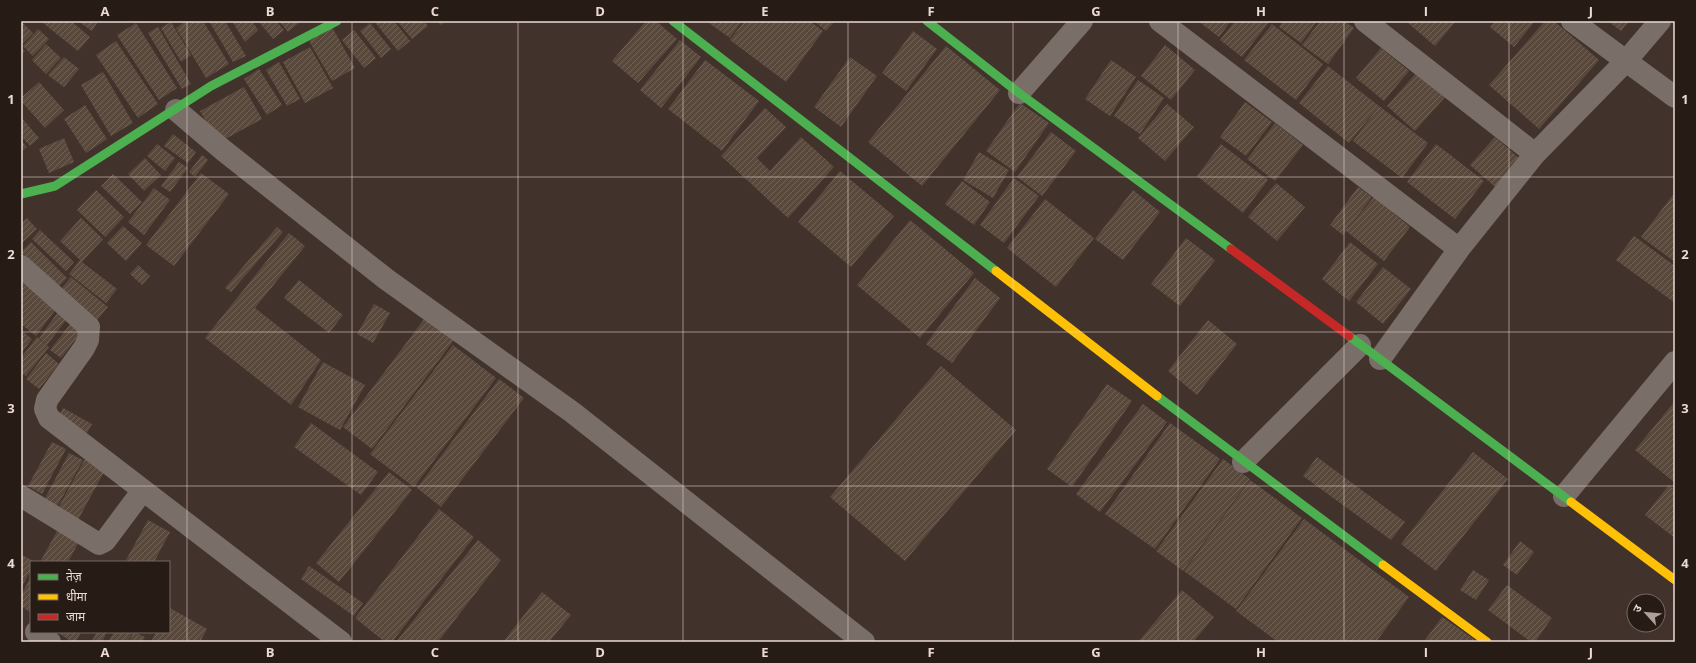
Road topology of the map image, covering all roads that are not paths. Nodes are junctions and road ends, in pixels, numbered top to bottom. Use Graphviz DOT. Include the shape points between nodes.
graph roads {
  1 [pos="337,21"];
  2 [pos="673,21"];
  3 [pos="927,21"];
  4 [pos="1082,21"];
  5 [pos="1160,21"];
  6 [pos="1365,21"];
  7 [pos="1572,21"];
  8 [pos="1660,21"];
  9 [pos="1626,61"];
  10 [pos="1019,93"];
  11 [pos="1675,97"];
  12 [pos="176,110"];
  13 [pos="1536,154"];
  14 [pos="21,194"];
  15 [pos="1459,249"];
  16 [pos="21,266"];
  17 [pos="1360,345"];
  18 [pos="1380,359"];
  19 [pos="1675,362"];
  20 [pos="1244,462"];
  21 [pos="143,490"];
  22 [pos="21,496"];
  23 [pos="1564,496"];
  24 [pos="1675,580"];
  25 [pos="21,622"];
  26 [pos="30,628"];
  27 [pos="37,633"];
  28 [pos="856,640"];
  29 [pos="50,642"];
  30 [pos="341,642"];
  31 [pos="1486,642"];
  1 -- 12 [label="street" via="211,86"];
  2 -- 20 [label="street"];
  3 -- 10 [label="street"];
  4 -- 10 [label="street"];
  5 -- 15 [label="street"];
  6 -- 13 [label="street"];
  7 -- 9 [label="street"];
  8 -- 9 [label="street"];
  9 -- 11 [label="street"];
  9 -- 13 [label="street"];
  10 -- 17 [label="street"];
  12 -- 14 [label="street" via="55,186"];
  12 -- 28 [label="street" via="386,279 572,412"];
  13 -- 15 [label="street"];
  15 -- 18 [label="street"];
  16 -- 21 [label="street" via="89,327 88,340 84,348 47,400 45,409 49,418"];
  17 -- 18 [label="street"];
  17 -- 20 [label="street"];
  18 -- 23 [label="street"];
  19 -- 23 [label="street"];
  20 -- 31 [label="street"];
  21 -- 22 [label="street" via="105,541 99,544"];
  21 -- 30 [label="street"];
  23 -- 24 [label="street"];
  25 -- 26 [label="street"];
  27 -- 29 [label="street"];
}
